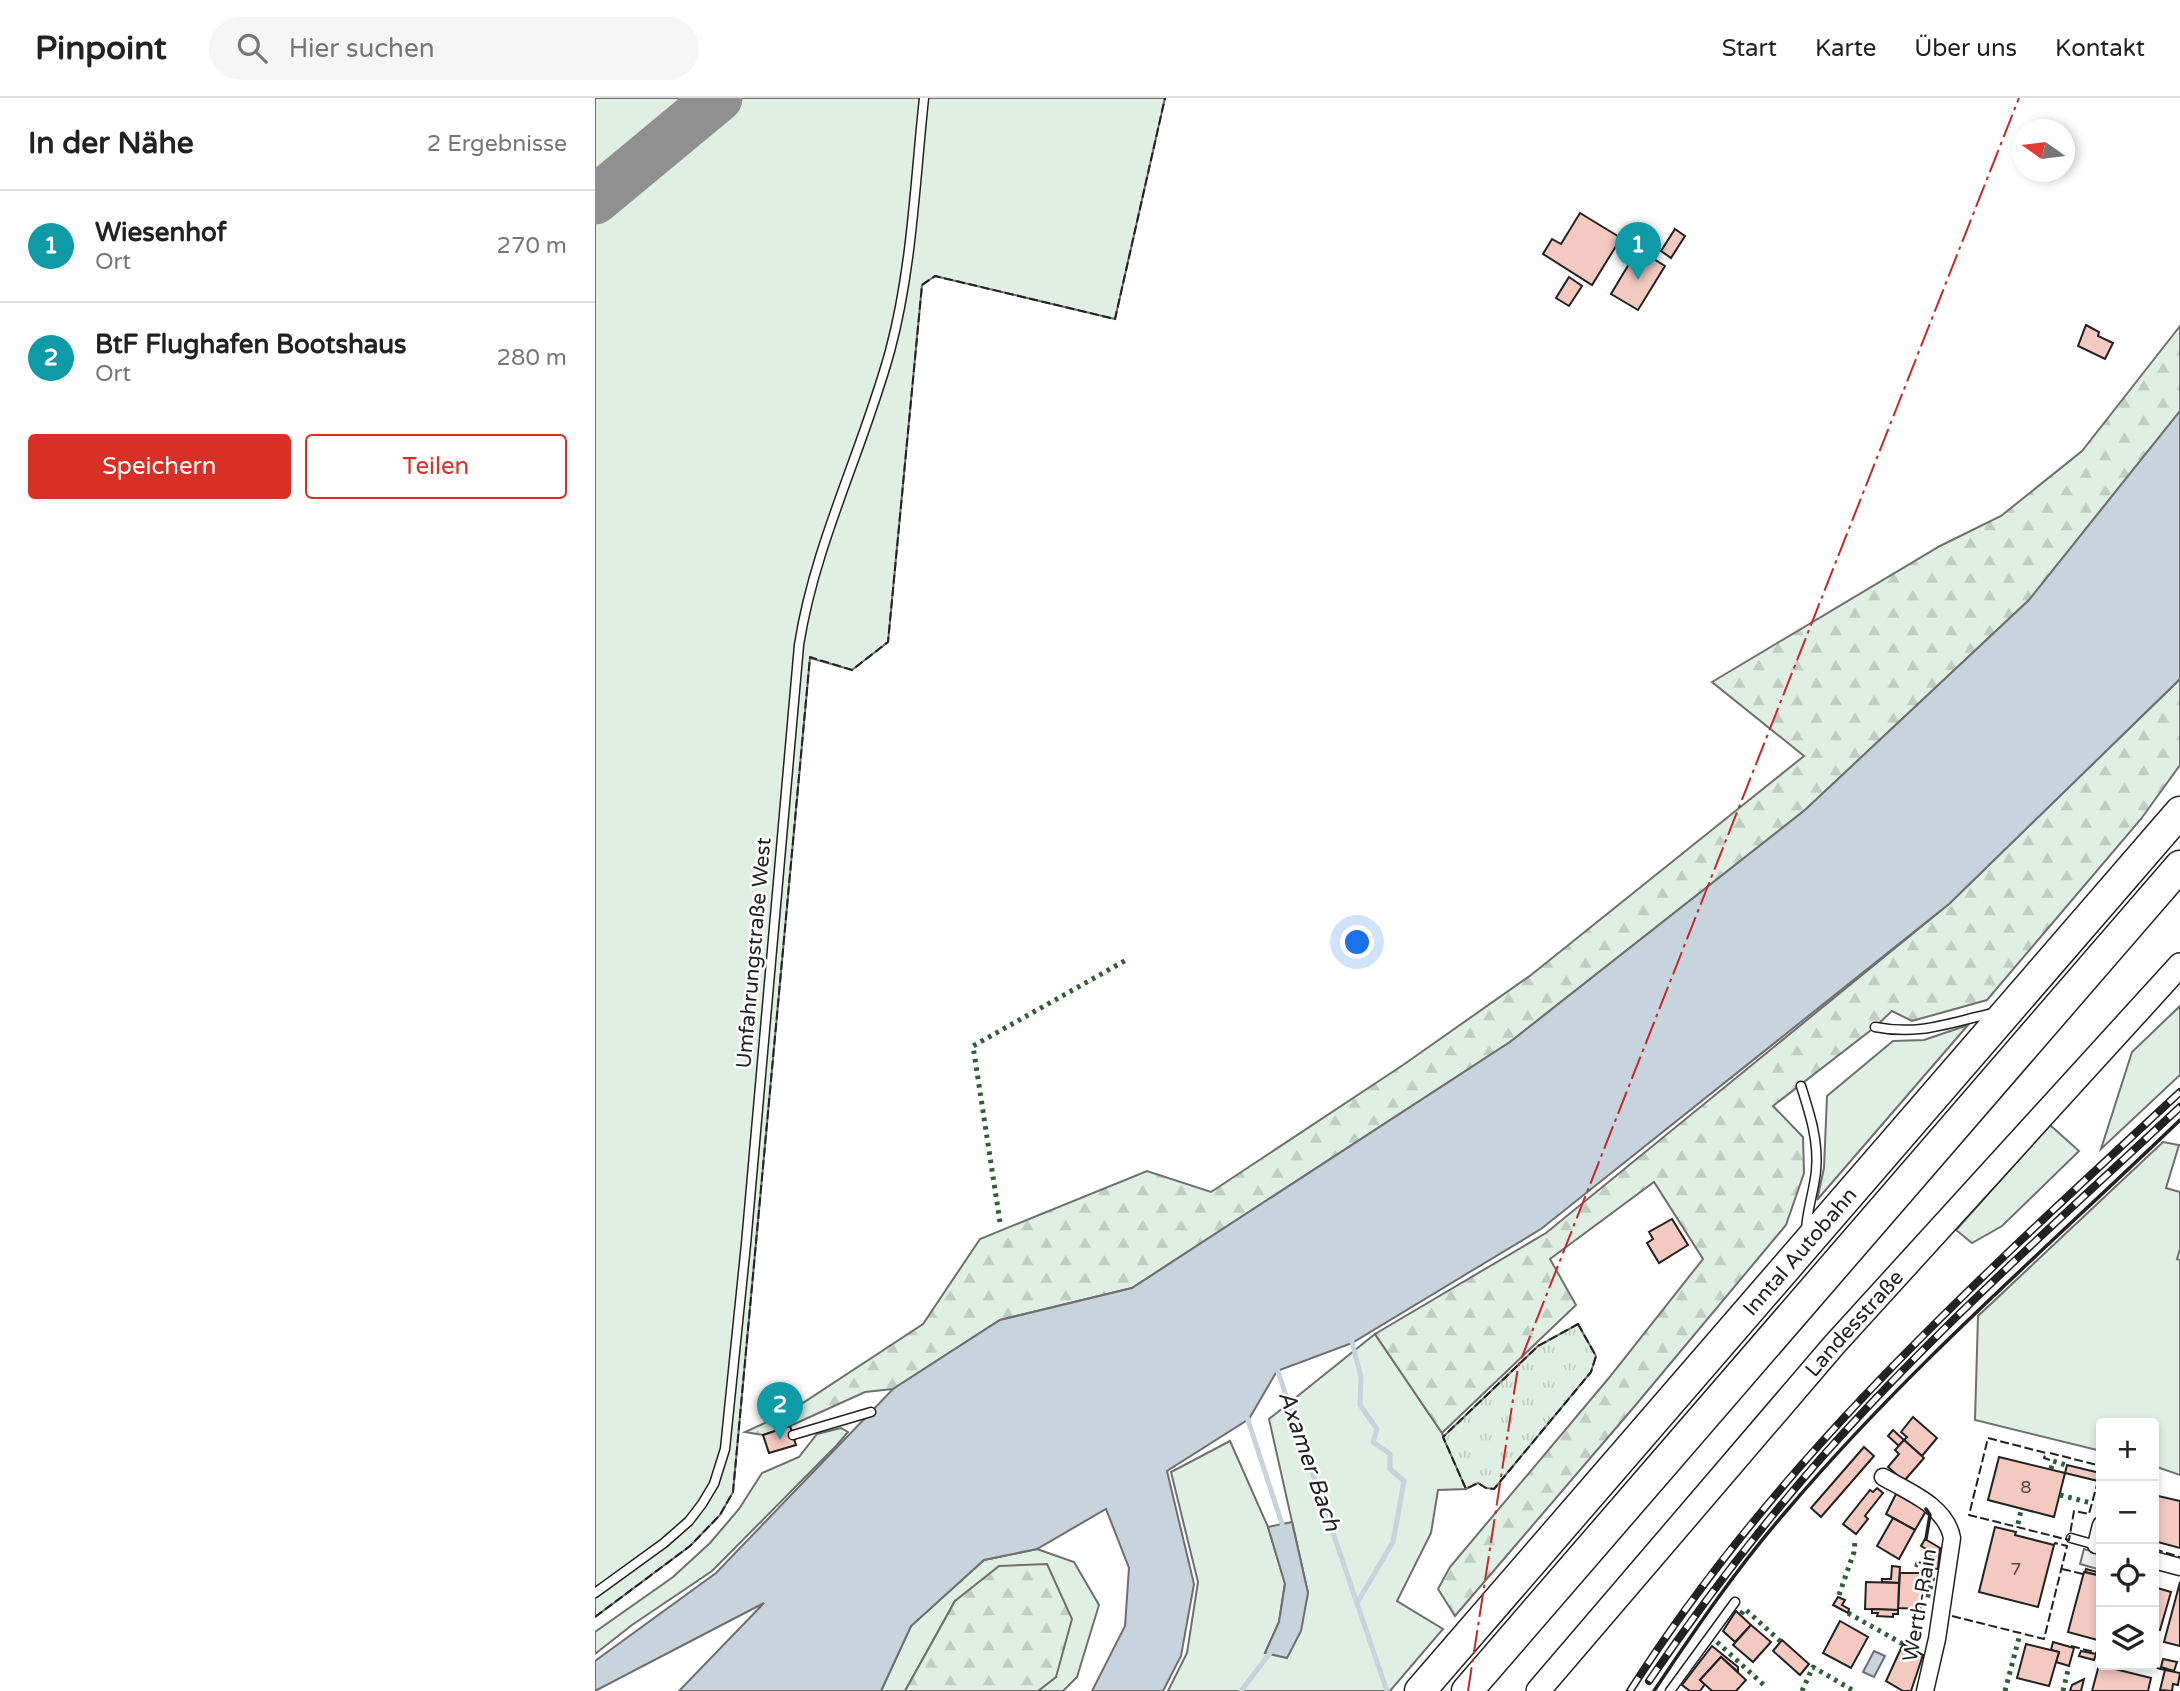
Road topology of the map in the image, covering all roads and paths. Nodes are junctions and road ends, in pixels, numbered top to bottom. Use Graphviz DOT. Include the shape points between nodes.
graph roads {
  1 [pos="924,98"];
  2 [pos="2180,812"];
  3 [pos="2180,866"];
  4 [pos="2180,965"];
  5 [pos="2011,1010"];
  6 [pos="1875,1027"];
  7 [pos="1801,1086"];
  8 [pos="1804,1248"];
  9 [pos="871,1412"];
  10 [pos="793,1435"];
  11 [pos="1883,1477"];
  12 [pos="2071,1538"];
  13 [pos="2096,1545"];
  14 [pos="2159,1561"];
  15 [pos="2180,1567"];
  16 [pos="595,1592"];
  17 [pos="1735,1602"];
  18 [pos="1544,1684"];
  19 [pos="1420,1691"];
  20 [pos="1467,1691"];
  21 [pos="1670,1691"];
  22 [pos="1925,1691"];
  1 -- 16 [label="lane, Umfahrungstraße West" via="906,276 885,368 816,565 801,635 725,1449 714,1484 689,1521"];
  2 -- 5 [label="highway, Inntal Autobahn"];
  3 -- 20 [label="highway, Inntal Autobahn"];
  4 -- 18 [label="main road, Landesstraße" via="1834,1345"];
  5 -- 6 [label="lane" via="1921,1031"];
  5 -- 8 [label="highway, Inntal Autobahn"];
  7 -- 8 [label="lane" via="1816,1141 1817,1171"];
  8 -- 19 [label="highway, Inntal Autobahn"];
  9 -- 10 [label="lane"];
  11 -- 22 [label="street, Werth-Rain" via="1941,1514 1952,1538"];
  12 -- 13 [label="lane"];
  14 -- 15 [label="street"];
  17 -- 21 [label="lane"];
}
